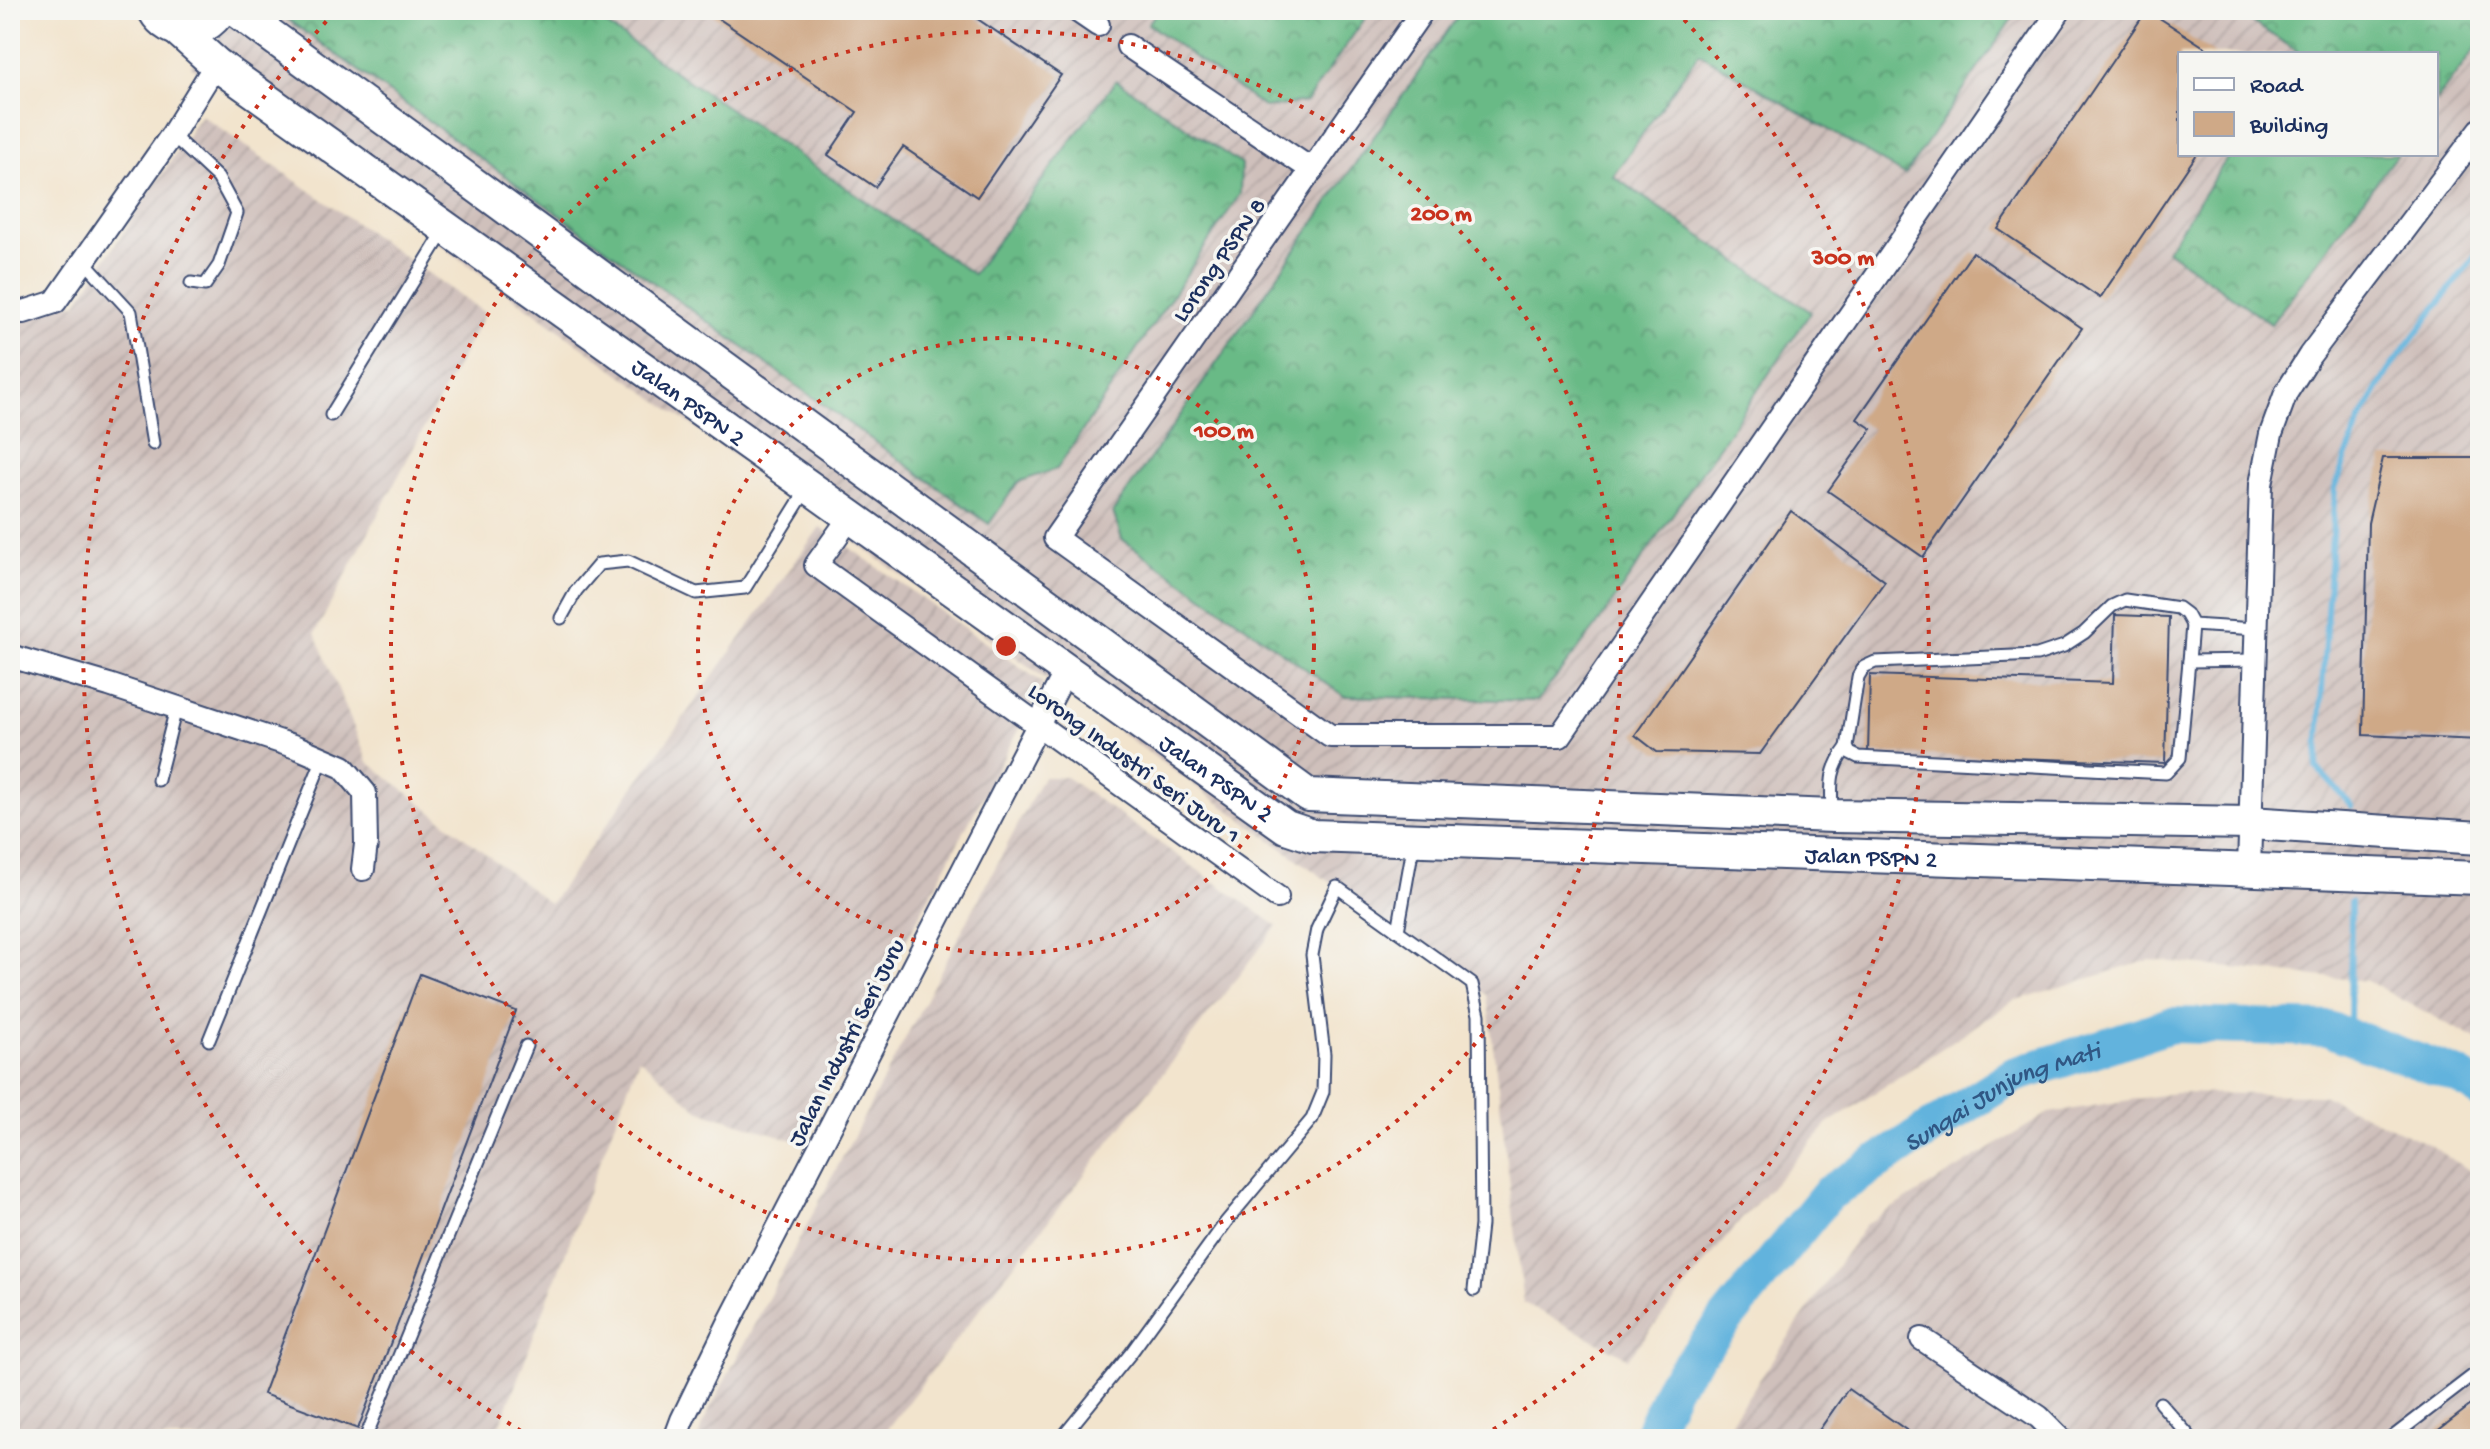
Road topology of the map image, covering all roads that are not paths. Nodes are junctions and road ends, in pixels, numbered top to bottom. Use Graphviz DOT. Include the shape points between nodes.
graph roads {
  1 [pos="138,10"];
  2 [pos="220,10"];
  3 [pos="236,10"];
  4 [pos="1076,10"];
  5 [pos="1423,10"];
  6 [pos="2060,10"];
  7 [pos="167,22"];
  8 [pos="1098,25"];
  9 [pos="1128,46"];
  10 [pos="216,64"];
  11 [pos="2480,130"];
  12 [pos="172,135"];
  13 [pos="1312,170"];
  14 [pos="446,227"];
  15 [pos="84,261"];
  16 [pos="191,283"];
  17 [pos="10,311"];
  18 [pos="331,415"];
  19 [pos="153,444"];
  20 [pos="808,486"];
  21 [pos="851,516"];
  22 [pos="561,618"];
  23 [pos="2192,625"];
  24 [pos="2256,629"];
  25 [pos="10,656"];
  26 [pos="2255,660"];
  27 [pos="2189,661"];
  28 [pos="1066,671"];
  29 [pos="176,708"];
  30 [pos="1038,725"];
  31 [pos="1847,747"];
  32 [pos="323,758"];
  33 [pos="158,780"];
  34 [pos="1833,816"];
  35 [pos="2250,823"];
  36 [pos="2480,838"];
  37 [pos="1414,840"];
  38 [pos="2249,868"];
  39 [pos="363,869"];
  40 [pos="2480,878"];
  41 [pos="1277,897"];
  42 [pos="1398,931"];
  43 [pos="209,1040"];
  44 [pos="526,1046"];
  45 [pos="1474,1290"];
  46 [pos="1922,1339"];
  47 [pos="2480,1370"];
  48 [pos="2160,1403"];
  49 [pos="365,1439"];
  50 [pos="675,1439"];
  51 [pos="1061,1439"];
  52 [pos="2061,1439"];
  53 [pos="2192,1439"];
  54 [pos="2390,1439"];
  1 -- 7 [label="street"];
  2 -- 7 [label="street" via="212,22 190,31"];
  3 -- 34 [label="street, Jalan PSPN 2" via="1308,795"];
  4 -- 8 [label="street"];
  5 -- 13 [label="street, Lorong PSPN 8"];
  6 -- 13 [label="street, Lorong PSPN 8" via="1560,736 1330,736 1055,538"];
  7 -- 10 [label="street, Jalan PSPN 2"];
  9 -- 13 [label="street"];
  10 -- 12 [label="street"];
  10 -- 14 [label="street, Jalan PSPN 2"];
  11 -- 24 [label="street" via="2286,393 2261,484"];
  12 -- 15 [label="street"];
  12 -- 16 [label="lane" via="218,178 237,213 219,265 205,285"];
  14 -- 18 [label="lane"];
  14 -- 20 [label="street, Jalan PSPN 2"];
  15 -- 17 [label="street" via="55,302"];
  15 -- 19 [label="lane" via="131,312"];
  20 -- 21 [label="street, Jalan PSPN 2"];
  20 -- 22 [label="lane" via="745,588 696,593 628,561 599,564"];
  21 -- 28 [label="street, Jalan PSPN 2"];
  21 -- 30 [label="street, Lorong Industri Seri Juru 1" via="816,565"];
  23 -- 24 [label="lane"];
  23 -- 27 [label="lane"];
  23 -- 31 [label="lane" via="2178,608 2125,600 2064,646 2037,655 1875,662 1858,677"];
  24 -- 26 [label="street"];
  25 -- 29 [label="street"];
  26 -- 27 [label="lane"];
  26 -- 35 [label="street"];
  27 -- 31 [label="lane" via="2180,758 2166,773 1858,757"];
  28 -- 30 [label="street, Jalan Industri Seri Juru"];
  28 -- 37 [label="street, Jalan PSPN 2" via="1286,827 1313,836"];
  29 -- 32 [label="street"];
  29 -- 33 [label="lane"];
  30 -- 41 [label="street, Lorong Industri Seri Juru 1"];
  30 -- 50 [label="street, Jalan Industri Seri Juru" via="737,1307"];
  31 -- 34 [label="lane" via="1833,770"];
  32 -- 39 [label="street" via="343,767 365,793"];
  32 -- 43 [label="lane"];
  34 -- 35 [label="street, Jalan PSPN 2"];
  35 -- 36 [label="street, Jalan PSPN 2"];
  35 -- 38 [label="street"];
  37 -- 38 [label="street, Jalan PSPN 2"];
  37 -- 42 [label="lane"];
  38 -- 40 [label="street, Jalan PSPN 2"];
  42 -- 45 [label="lane" via="1472,984 1479,1015 1481,1225"];
  42 -- 51 [label="lane" via="1337,887 1317,929 1312,955 1324,1054 1323,1092 1312,1119 1226,1222"];
  44 -- 49 [label="lane"];
  46 -- 52 [label="street" via="2039,1417"];
  47 -- 54 [label="lane"];
  48 -- 53 [label="lane"];
}
